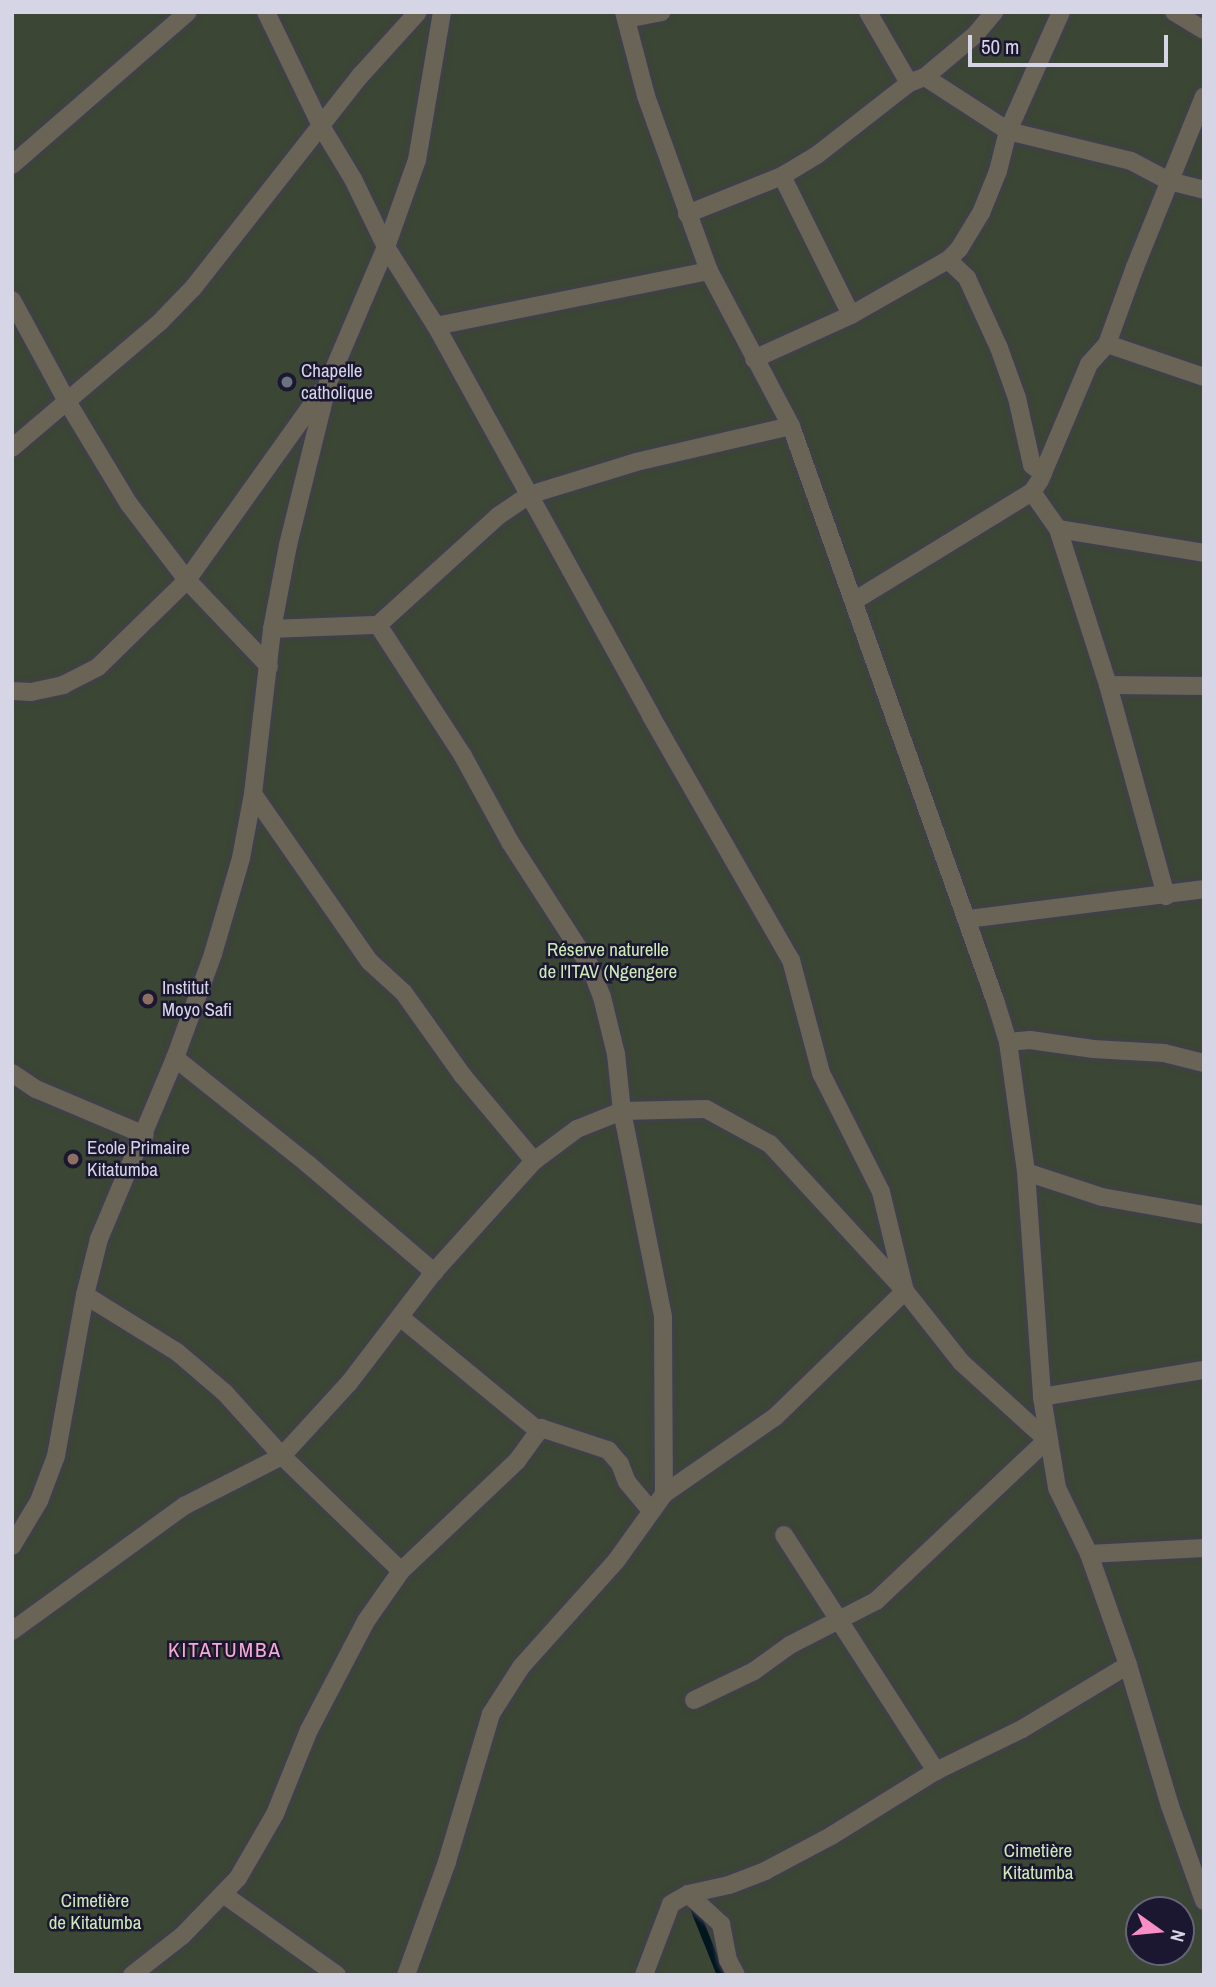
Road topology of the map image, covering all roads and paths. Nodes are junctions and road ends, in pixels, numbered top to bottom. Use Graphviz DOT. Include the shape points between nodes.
graph roads {
  1 [pos="188,12"];
  2 [pos="266,12"];
  3 [pos="418,12"];
  4 [pos="442,12"];
  5 [pos="662,12"];
  6 [pos="868,12"];
  7 [pos="994,12"];
  8 [pos="1061,12"];
  9 [pos="1174,12"];
  10 [pos="625,16"];
  11 [pos="1204,30"];
  12 [pos="917,80"];
  13 [pos="1204,96"];
  14 [pos="321,126"];
  15 [pos="1008,131"];
  16 [pos="12,165"];
  17 [pos="782,176"];
  18 [pos="1169,181"];
  19 [pos="1204,190"];
  20 [pos="687,214"];
  21 [pos="386,247"];
  22 [pos="947,260"];
  23 [pos="709,271"];
  24 [pos="12,300"];
  25 [pos="851,315"];
  26 [pos="436,326"];
  27 [pos="1107,344"];
  28 [pos="754,359"];
  29 [pos="1204,377"];
  30 [pos="328,383"];
  31 [pos="68,403"];
  32 [pos="791,426"];
  33 [pos="12,448"];
  34 [pos="1043,474"];
  35 [pos="1032,492"];
  36 [pos="529,495"];
  37 [pos="1058,528"];
  38 [pos="1204,553"];
  39 [pos="187,580"];
  40 [pos="854,601"];
  41 [pos="377,625"];
  42 [pos="272,629"];
  43 [pos="269,666"];
  44 [pos="1108,685"];
  45 [pos="1204,686"];
  46 [pos="12,691"];
  47 [pos="253,794"];
  48 [pos="1204,888"];
  49 [pos="1166,896"];
  50 [pos="968,919"];
  51 [pos="1008,1042"];
  52 [pos="175,1058"];
  53 [pos="1204,1063"];
  54 [pos="12,1073"];
  55 [pos="622,1111"];
  56 [pos="145,1135"];
  57 [pos="534,1161"];
  58 [pos="1026,1172"];
  59 [pos="1204,1215"];
  60 [pos="434,1272"];
  61 [pos="905,1291"];
  62 [pos="85,1295"];
  63 [pos="400,1317"];
  64 [pos="1204,1370"];
  65 [pos="1042,1397"];
  66 [pos="539,1431"];
  67 [pos="1047,1440"];
  68 [pos="282,1456"];
  69 [pos="664,1494"];
  70 [pos="651,1511"];
  71 [pos="784,1535"];
  72 [pos="12,1546"];
  73 [pos="1204,1548"];
  74 [pos="1089,1554"];
  75 [pos="401,1571"];
  76 [pos="840,1620"];
  77 [pos="12,1631"];
  78 [pos="1128,1665"];
  79 [pos="694,1700"];
  80 [pos="936,1771"];
  81 [pos="223,1894"];
  82 [pos="682,1898"];
  83 [pos="1204,1901"];
  84 [pos="132,1975"];
  85 [pos="337,1975"];
  86 [pos="406,1975"];
  87 [pos="644,1975"];
  88 [pos="736,1975"];
  1 -- 16 [label="street"];
  2 -- 14 [label="street"];
  3 -- 14 [label="street"];
  4 -- 21 [label="street" via="417,160"];
  5 -- 10 [label="street"];
  6 -- 12 [label="street"];
  7 -- 12 [label="street" via="975,35"];
  8 -- 15 [label="street"];
  9 -- 11 [label="street"];
  10 -- 20 [label="street" via="646,96"];
  12 -- 15 [label="street"];
  12 -- 17 [label="street"];
  13 -- 18 [label="street"];
  14 -- 21 [label="street"];
  14 -- 31 [label="street" via="193,288"];
  15 -- 18 [label="street" via="1131,162"];
  15 -- 22 [label="street" via="982,213 959,250"];
  17 -- 20 [label="street"];
  17 -- 25 [label="street"];
  18 -- 19 [label="street"];
  18 -- 27 [label="street"];
  20 -- 23 [label="street"];
  21 -- 26 [label="street"];
  21 -- 30 [label="street"];
  22 -- 25 [label="street"];
  22 -- 34 [label="street" via="967,278 999,348 1017,398 1032,465"];
  23 -- 26 [label="street"];
  23 -- 28 [label="street"];
  24 -- 31 [label="street"];
  25 -- 28 [label="street"];
  26 -- 36 [label="street"];
  27 -- 29 [label="street"];
  27 -- 34 [label="street" via="1089,364"];
  28 -- 32 [label="street"];
  30 -- 39 [label="street"];
  30 -- 42 [label="street"];
  31 -- 33 [label="street"];
  31 -- 39 [label="street" via="129,504"];
  32 -- 36 [label="street" via="636,462"];
  32 -- 40 [label="street"];
  34 -- 35 [label="street"];
  35 -- 37 [label="street"];
  35 -- 40 [label="street"];
  36 -- 41 [label="street" via="498,516"];
  36 -- 61 [label="street" via="791,960 821,1073 881,1192"];
  37 -- 38 [label="street"];
  37 -- 44 [label="street"];
  39 -- 43 [label="street"];
  39 -- 46 [label="street" via="98,667 63,685"];
  40 -- 50 [label="street"];
  41 -- 42 [label="street"];
  41 -- 55 [label="street" via="463,756 510,842 590,966 616,1054"];
  42 -- 43 [label="street"];
  43 -- 47 [label="street"];
  44 -- 45 [label="street"];
  44 -- 49 [label="street"];
  47 -- 52 [label="street" via="241,858 213,954"];
  47 -- 57 [label="street" via="369,961 404,993 463,1076"];
  48 -- 49 [label="street"];
  49 -- 50 [label="street"];
  50 -- 51 [label="street"];
  51 -- 53 [label="street" via="1030,1040 1164,1053"];
  51 -- 58 [label="street"];
  52 -- 56 [label="street"];
  52 -- 60 [label="street"];
  54 -- 56 [label="street" via="36,1089"];
  55 -- 57 [label="street" via="576,1129"];
  55 -- 61 [label="street" via="706,1109 769,1144"];
  55 -- 69 [label="street" via="663,1317"];
  56 -- 62 [label="street" via="99,1239"];
  57 -- 60 [label="street"];
  58 -- 59 [label="street" via="1102,1197"];
  58 -- 65 [label="street"];
  60 -- 63 [label="street"];
  61 -- 67 [label="street" via="961,1362"];
  61 -- 69 [label="street" via="775,1417"];
  62 -- 68 [label="street" via="177,1352 225,1393"];
  62 -- 72 [label="street" via="56,1456 39,1501"];
  63 -- 66 [label="street"];
  63 -- 68 [label="street" via="349,1383"];
  64 -- 65 [label="street"];
  65 -- 67 [label="street"];
  66 -- 70 [label="street" via="608,1450 620,1464 626,1482"];
  66 -- 75 [label="street" via="517,1461"];
  67 -- 74 [label="street" via="1057,1489"];
  67 -- 76 [label="street" via="876,1601"];
  68 -- 75 [label="street"];
  68 -- 77 [label="street" via="184,1506"];
  69 -- 70 [label="street"];
  70 -- 86 [label="street" via="616,1561 521,1667 491,1714 447,1862"];
  71 -- 76 [label="street"];
  73 -- 74 [label="street"];
  74 -- 78 [label="street"];
  75 -- 81 [label="street" via="366,1621 309,1730 261,1840"];
  76 -- 79 [label="street"];
  76 -- 80 [label="street"];
  78 -- 80 [label="street" via="1022,1729"];
  78 -- 83 [label="street"];
  80 -- 82 [label="street" via="765,1871"];
  81 -- 84 [label="street"];
  81 -- 85 [label="street"];
  82 -- 87 [label="street" via="671,1904"];
  82 -- 88 [label="street" via="721,1924"];
}
